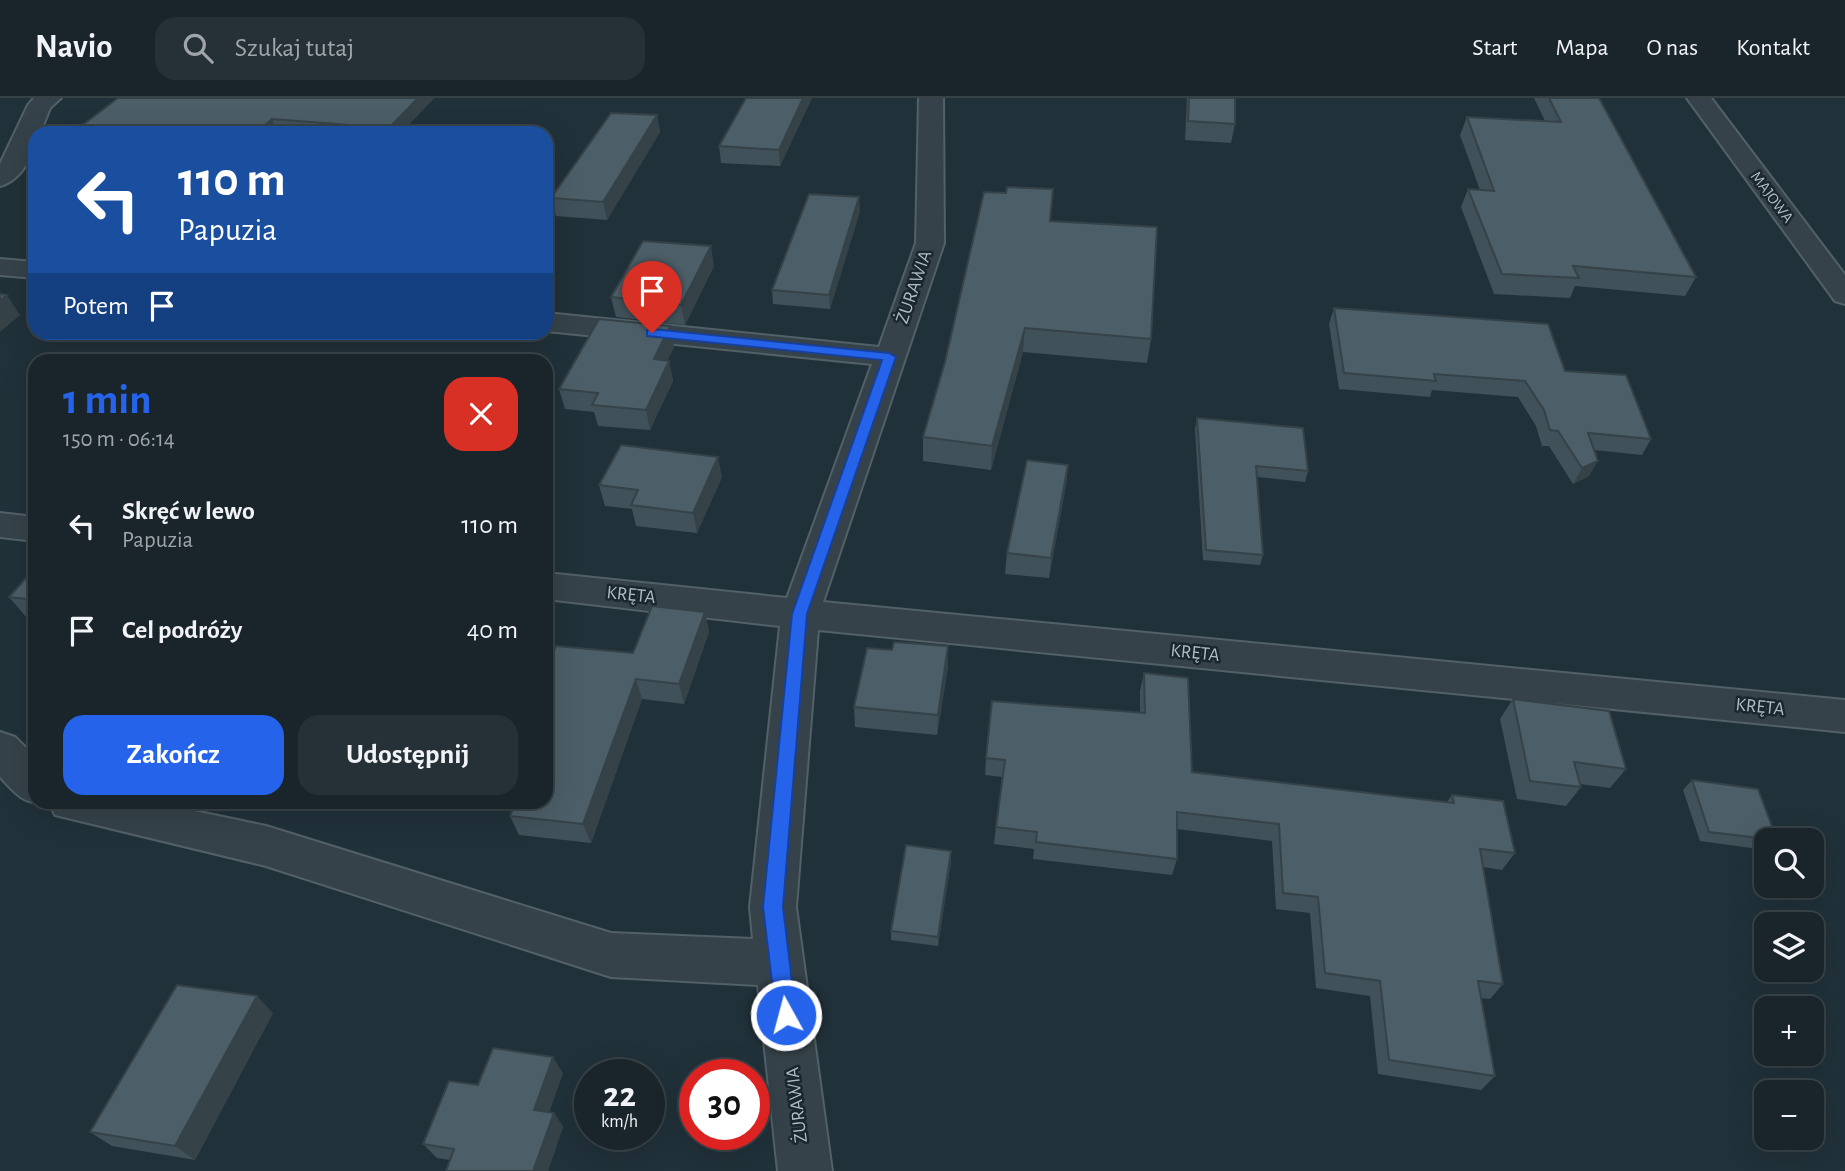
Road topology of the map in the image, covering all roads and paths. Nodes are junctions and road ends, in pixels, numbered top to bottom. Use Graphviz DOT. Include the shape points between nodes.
graph roads {
  1 [pos="50,98"];
  2 [pos="931,98"];
  3 [pos="1699,98"];
  4 [pos="31,126"];
  5 [pos="28,133"];
  6 [pos="0,178"];
  7 [pos="0,267"];
  8 [pos="28,269"];
  9 [pos="1845,295"];
  10 [pos="553,323"];
  11 [pos="889,357"];
  12 [pos="0,525"];
  13 [pos="28,528"];
  14 [pos="553,587"];
  15 [pos="800,614"];
  16 [pos="1845,716"];
  17 [pos="0,748"];
  18 [pos="28,778"];
  19 [pos="101,809"];
  20 [pos="780,963"];
  21 [pos="805,1171"];
  1 -- 4 [label="street" via="40,105"];
  2 -- 11 [label="street, ŻURAWIA" via="930,243"];
  3 -- 9 [label="street, MAJOWA"];
  5 -- 6 [label="street" via="15,164"];
  7 -- 8 [label="street"];
  10 -- 11 [label="street"];
  11 -- 15 [label="street, ŻURAWIA"];
  12 -- 13 [label="street"];
  14 -- 15 [label="street, KRĘTA"];
  15 -- 16 [label="street, KRĘTA"];
  15 -- 20 [label="street, ŻURAWIA" via="773,907"];
  17 -- 18 [label="street"];
  19 -- 20 [label="street" via="266,846 611,956"];
  20 -- 21 [label="street, ŻURAWIA"];
}
